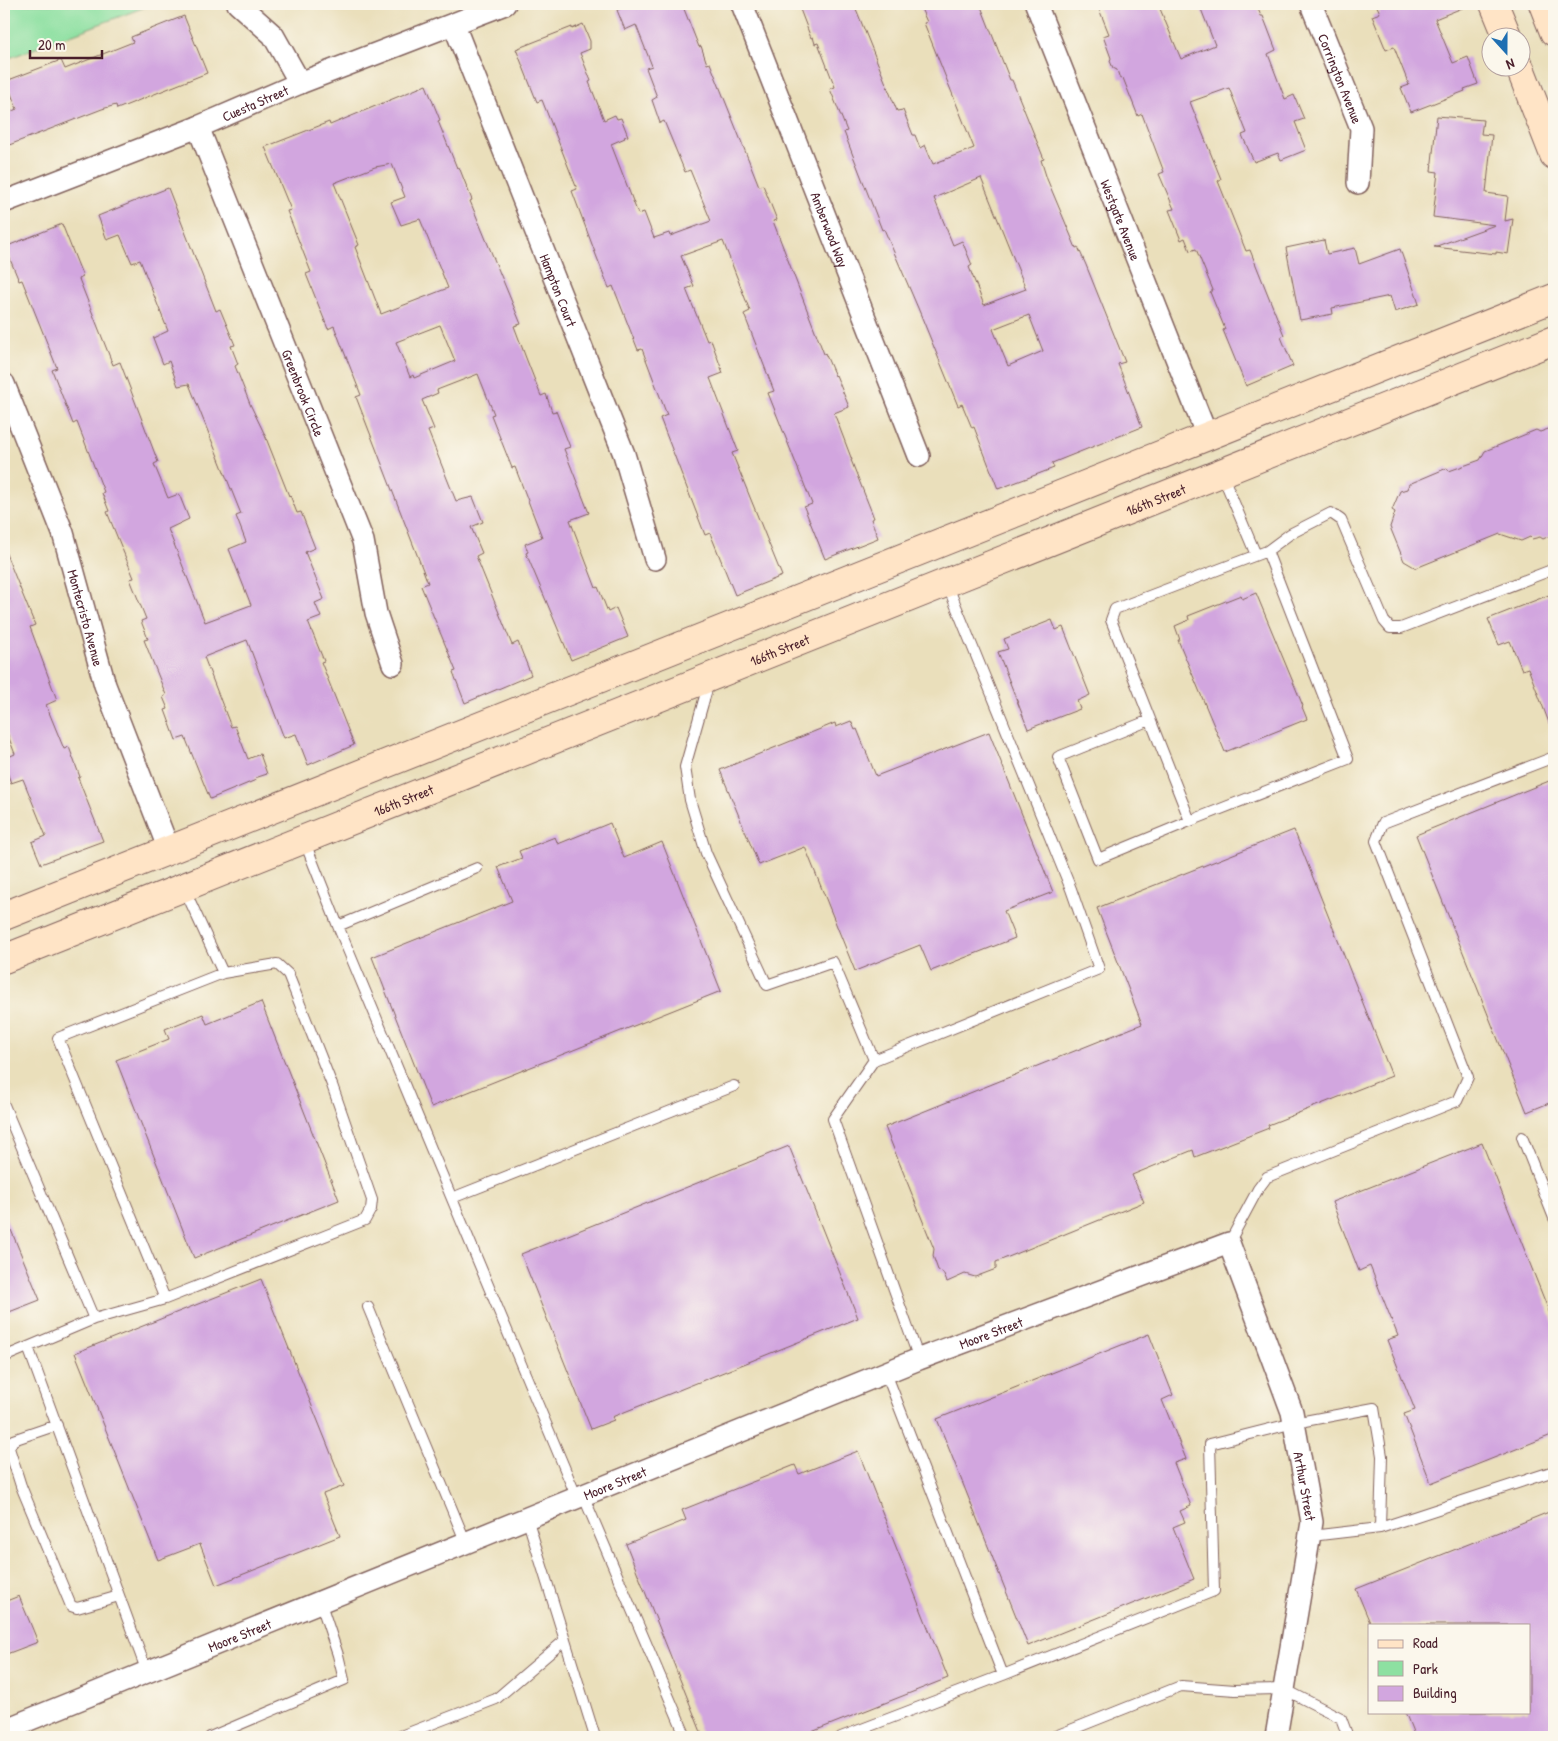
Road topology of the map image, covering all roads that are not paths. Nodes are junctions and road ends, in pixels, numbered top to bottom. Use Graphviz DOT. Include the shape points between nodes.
graph roads {
  1 [pos="238,4"];
  2 [pos="505,4"];
  3 [pos="742,4"];
  4 [pos="1036,4"];
  5 [pos="1311,4"];
  6 [pos="1494,4"];
  7 [pos="1543,4"];
  8 [pos="454,25"];
  9 [pos="1504,28"];
  10 [pos="1554,32"];
  11 [pos="1524,78"];
  12 [pos="300,83"];
  13 [pos="198,127"];
  14 [pos="1554,155"];
  15 [pos="1358,183"];
  16 [pos="4,202"];
  17 [pos="1554,298"];
  18 [pos="1554,340"];
  19 [pos="4,384"];
  20 [pos="1207,436"];
  21 [pos="919,456"];
  22 [pos="1221,474"];
  23 [pos="1267,551"];
  24 [pos="1256,555"];
  25 [pos="655,559"];
  26 [pos="1554,568"];
  27 [pos="946,583"];
  28 [pos="392,664"];
  29 [pos="710,677"];
  30 [pos="1150,720"];
  31 [pos="1554,756"];
  32 [pos="1190,821"];
  33 [pos="304,840"];
  34 [pos="169,850"];
  35 [pos="477,868"];
  36 [pos="184,887"];
  37 [pos="4,916"];
  38 [pos="338,926"];
  39 [pos="4,959"];
  40 [pos="223,973"];
  41 [pos="874,1060"];
  42 [pos="734,1086"];
  43 [pos="4,1105"];
  44 [pos="1522,1137"];
  45 [pos="452,1198"];
  46 [pos="1554,1218"];
  47 [pos="1229,1243"];
  48 [pos="165,1300"];
  49 [pos="368,1308"];
  50 [pos="94,1319"];
  51 [pos="28,1347"];
  52 [pos="4,1357"];
  53 [pos="919,1359"];
  54 [pos="886,1373"];
  55 [pos="1294,1423"];
  56 [pos="56,1426"];
  57 [pos="1554,1472"];
  58 [pos="580,1497"];
  59 [pos="527,1518"];
  60 [pos="1380,1528"];
  61 [pos="1311,1536"];
  62 [pos="466,1543"];
  63 [pos="119,1596"];
  64 [pos="320,1601"];
  65 [pos="565,1640"];
  66 [pos="147,1672"];
  67 [pos="1003,1675"];
  68 [pos="1284,1689"];
  69 [pos="4,1730"];
  70 [pos="7,1737"];
  71 [pos="210,1737"];
  72 [pos="398,1737"];
  73 [pos="595,1737"];
  74 [pos="686,1737"];
  75 [pos="841,1737"];
  76 [pos="1053,1737"];
  77 [pos="1276,1737"];
  78 [pos="1348,1737"];
  1 -- 12 [label="street" via="272,35"];
  2 -- 8 [label="street, Cuesta Street"];
  3 -- 21 [label="street, Amberwood Way"];
  4 -- 20 [label="street, Westgate Avenue"];
  5 -- 15 [label="street, Corrington Avenue" via="1361,128"];
  6 -- 9 [label="street"];
  7 -- 10 [label="street"];
  8 -- 12 [label="street, Cuesta Street"];
  8 -- 25 [label="street, Hampton Court" via="624,454"];
  11 -- 14 [label="street"];
  12 -- 13 [label="street, Cuesta Street"];
  13 -- 16 [label="street, Cuesta Street"];
  13 -- 28 [label="street, Greenbrook Circle" via="363,541 376,613"];
  17 -- 20 [label="street"];
  18 -- 22 [label="street, 166th Street"];
  19 -- 34 [label="street, Montecristo Avenue" via="64,533 105,685"];
  20 -- 22 [label="street"];
  20 -- 34 [label="street"];
  22 -- 24 [label="lane"];
  22 -- 27 [label="street, 166th Street"];
  23 -- 24 [label="lane"];
  23 -- 26 [label="lane" via="1290,534 1331,513 1341,520 1384,621 1390,628 1401,628"];
  23 -- 32 [label="lane" via="1348,759"];
  24 -- 30 [label="lane" via="1115,609 1111,620"];
  27 -- 29 [label="street, 166th Street"];
  27 -- 41 [label="lane" via="1072,888 1099,969"];
  29 -- 33 [label="street, 166th Street"];
  29 -- 41 [label="lane" via="685,767 690,800 709,861 767,985 833,962"];
  30 -- 32 [label="lane"];
  30 -- 32 [label="lane" via="1058,757 1098,859"];
  31 -- 47 [label="lane" via="1383,823 1376,841 1468,1076 1457,1101 1267,1177"];
  33 -- 36 [label="street, 166th Street"];
  33 -- 38 [label="lane"];
  34 -- 36 [label="street"];
  34 -- 37 [label="street"];
  35 -- 38 [label="lane"];
  36 -- 39 [label="street, 166th Street"];
  36 -- 40 [label="lane"];
  38 -- 45 [label="lane"];
  40 -- 48 [label="lane" via="58,1038"];
  40 -- 48 [label="lane" via="277,964 288,974 332,1085 372,1200 371,1209 366,1220"];
  41 -- 53 [label="lane" via="834,1120"];
  42 -- 45 [label="lane"];
  43 -- 50 [label="lane"];
  44 -- 46 [label="lane"];
  45 -- 58 [label="lane"];
  47 -- 53 [label="street, Moore Street"];
  47 -- 55 [label="street, Arthur Street"];
  48 -- 50 [label="lane"];
  49 -- 62 [label="lane"];
  50 -- 51 [label="lane"];
  51 -- 52 [label="lane"];
  51 -- 56 [label="lane"];
  53 -- 54 [label="street, Moore Street"];
  54 -- 58 [label="street, Moore Street"];
  54 -- 67 [label="lane"];
  55 -- 60 [label="lane" via="1374,1408 1382,1456"];
  55 -- 61 [label="street, Arthur Street" via="1312,1522"];
  55 -- 67 [label="lane" via="1210,1444 1214,1591"];
  56 -- 63 [label="lane"];
  56 -- 63 [label="lane" via="13,1440 9,1448 21,1486 71,1606 77,1608"];
  57 -- 60 [label="lane"];
  58 -- 59 [label="street, Moore Street"];
  58 -- 74 [label="lane"];
  59 -- 62 [label="street, Moore Street"];
  59 -- 65 [label="lane"];
  60 -- 61 [label="lane"];
  61 -- 68 [label="street, Arthur Street"];
  62 -- 64 [label="street, Moore Street"];
  63 -- 66 [label="lane"];
  64 -- 66 [label="street, Moore Street"];
  64 -- 71 [label="lane" via="344,1680"];
  65 -- 72 [label="lane" via="496,1700"];
  65 -- 73 [label="lane"];
  66 -- 69 [label="street, Moore Street"];
  67 -- 75 [label="lane"];
  68 -- 76 [label="lane" via="1181,1686"];
  68 -- 77 [label="street, Arthur Street"];
  68 -- 78 [label="lane" via="1341,1718"];
  69 -- 70 [label="lane"];
}
